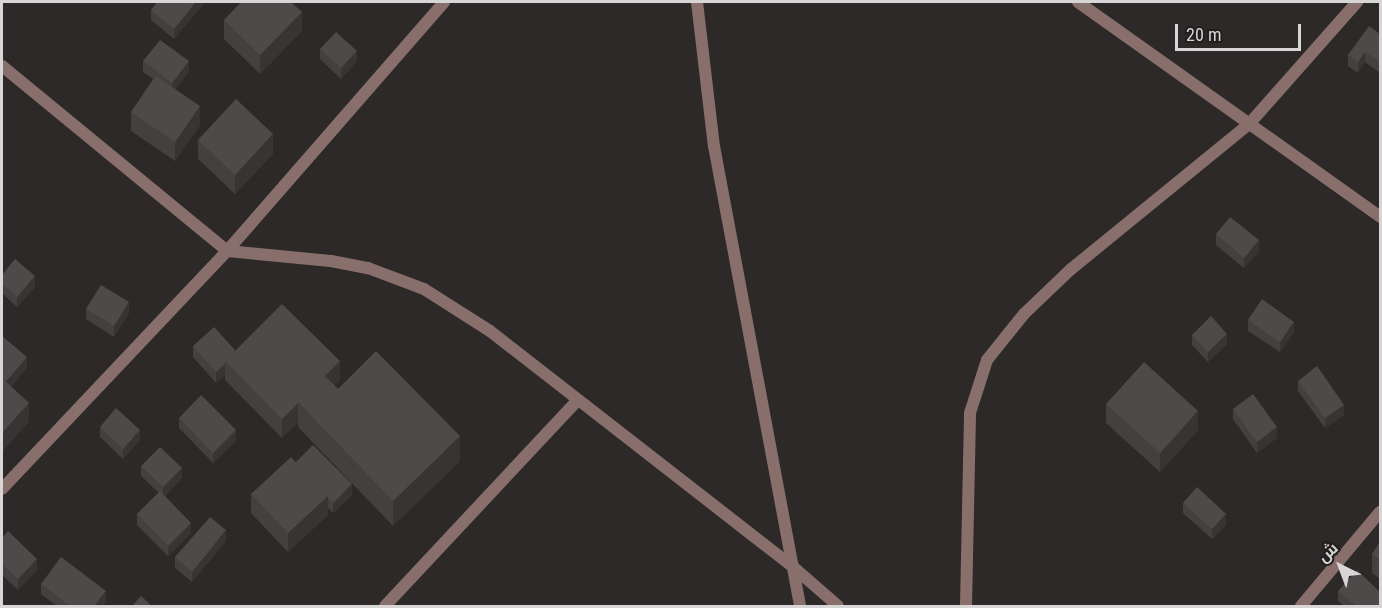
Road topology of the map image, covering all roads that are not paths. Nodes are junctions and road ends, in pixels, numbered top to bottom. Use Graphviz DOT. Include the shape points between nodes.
graph roads {
  1 [pos="444,2"];
  2 [pos="697,2"];
  3 [pos="1078,2"];
  4 [pos="1357,2"];
  5 [pos="2,66"];
  6 [pos="1250,123"];
  7 [pos="1380,217"];
  8 [pos="227,250"];
  9 [pos="577,401"];
  10 [pos="2,489"];
  11 [pos="1380,512"];
  12 [pos="791,565"];
  13 [pos="385,606"];
  14 [pos="800,606"];
  15 [pos="838,606"];
  16 [pos="966,606"];
  17 [pos="1301,606"];
  1 -- 8 [label="street"];
  2 -- 12 [label="street" via="714,146"];
  3 -- 6 [label="street"];
  4 -- 6 [label="street"];
  5 -- 8 [label="street"];
  6 -- 7 [label="street"];
  6 -- 16 [label="street" via="1070,270 1024,314 987,360 970,413"];
  8 -- 9 [label="street" via="368,268 424,289 490,331"];
  8 -- 10 [label="street"];
  9 -- 12 [label="street"];
  9 -- 13 [label="street"];
  11 -- 17 [label="street"];
  12 -- 14 [label="street"];
  12 -- 15 [label="street"];
}
